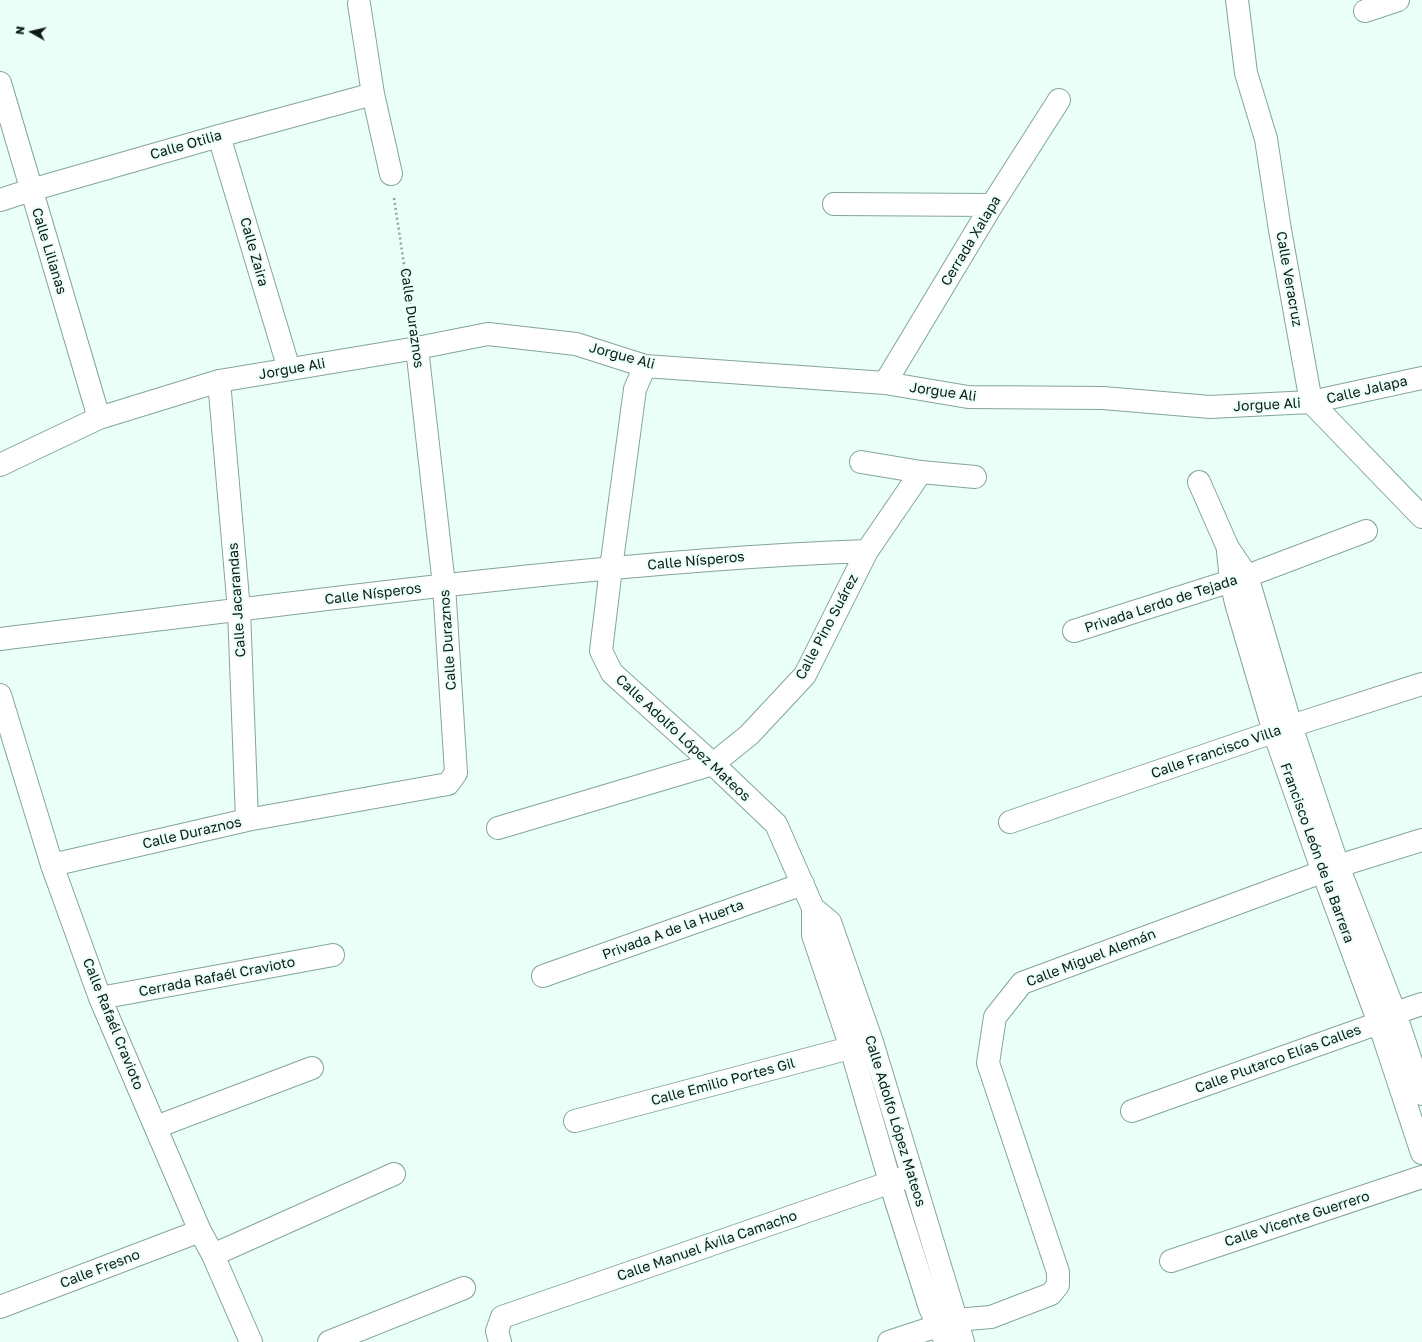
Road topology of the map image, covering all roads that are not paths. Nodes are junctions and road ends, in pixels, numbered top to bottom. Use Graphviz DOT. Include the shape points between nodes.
graph roads {
  1 [pos="1237,0"];
  2 [pos="1398,0"];
  3 [pos="359,4"];
  4 [pos="1365,11"];
  5 [pos="0,83"];
  6 [pos="373,94"];
  7 [pos="1059,100"];
  8 [pos="219,136"];
  9 [pos="390,174"];
  10 [pos="31,190"];
  11 [pos="0,200"];
  12 [pos="834,204"];
  13 [pos="992,205"];
  14 [pos="417,348"];
  15 [pos="645,366"];
  16 [pos="288,369"];
  17 [pos="1422,378"];
  18 [pos="219,381"];
  19 [pos="885,383"];
  20 [pos="1311,402"];
  21 [pos="99,418"];
  22 [pos="861,462"];
  23 [pos="0,465"];
  24 [pos="921,472"];
  25 [pos="975,477"];
  26 [pos="1199,482"];
  27 [pos="1422,517"];
  28 [pos="1366,531"];
  29 [pos="867,551"];
  30 [pos="610,568"];
  31 [pos="1239,579"];
  32 [pos="444,585"];
  33 [pos="239,610"];
  34 [pos="1074,632"];
  35 [pos="0,639"];
  36 [pos="1422,684"];
  37 [pos="0,696"];
  38 [pos="1282,729"];
  39 [pos="712,764"];
  40 [pos="247,820"];
  41 [pos="1010,822"];
  42 [pos="498,828"];
  43 [pos="1422,840"];
  44 [pos="52,865"];
  45 [pos="1330,869"];
  46 [pos="802,884"];
  47 [pos="813,908"];
  48 [pos="333,955"];
  49 [pos="543,976"];
  50 [pos="100,998"];
  51 [pos="1422,1004"];
  52 [pos="1387,1018"];
  53 [pos="872,1042"];
  54 [pos="851,1048"];
  55 [pos="312,1068"];
  56 [pos="1422,1094"];
  57 [pos="1132,1111"];
  58 [pos="575,1121"];
  59 [pos="156,1127"];
  60 [pos="1422,1153"];
  61 [pos="394,1174"];
  62 [pos="911,1175"];
  63 [pos="1422,1177"];
  64 [pos="890,1182"];
  65 [pos="200,1231"];
  66 [pos="213,1255"];
  67 [pos="1171,1261"];
  68 [pos="464,1288"];
  69 [pos="0,1307"];
  70 [pos="991,1317"];
  71 [pos="947,1329"];
  72 [pos="902,1340"];
  73 [pos="251,1342"];
  74 [pos="329,1342"];
  75 [pos="500,1342"];
  76 [pos="963,1342"];
  1 -- 20 [label="street, Calle Veracruz" via="1246,73 1266,139"];
  2 -- 4 [label="street"];
  3 -- 6 [label="street"];
  5 -- 10 [label="street, Calle Lilianas"];
  6 -- 8 [label="street, Calle Otilia"];
  6 -- 9 [label="street"];
  7 -- 13 [label="street, Cerrada Xalapa"];
  8 -- 10 [label="street, Calle Otilia"];
  8 -- 16 [label="street, Calle Zaira"];
  10 -- 11 [label="street, Calle Otilia"];
  10 -- 21 [label="street, Calle Lilianas"];
  12 -- 13 [label="street"];
  13 -- 19 [label="street, Cerrada Xalapa"];
  14 -- 15 [label="street, Jorgue Ali" via="488,334 576,344"];
  14 -- 16 [label="street, Jorgue Ali"];
  14 -- 32 [label="street, Calle Duraznos"];
  15 -- 19 [label="street, Jorgue Ali"];
  15 -- 30 [label="street, Calle Adolfo López Mateos" via="635,389"];
  16 -- 18 [label="street, Jorgue Ali"];
  17 -- 20 [label="street, Calle Jalapa"];
  18 -- 21 [label="street, Jorgue Ali"];
  18 -- 33 [label="street, Calle Jacarandas"];
  19 -- 20 [label="street, Jorgue Ali" via="968,397 1103,398 1210,407"];
  20 -- 27 [label="street"];
  21 -- 23 [label="street, Jorgue Ali"];
  22 -- 24 [label="street"];
  24 -- 25 [label="street"];
  24 -- 29 [label="street, Calle Pino Suárez"];
  26 -- 31 [label="street, Francisco León de la Barrera"];
  28 -- 31 [label="street, Privada Lerdo de Tejada"];
  29 -- 30 [label="street, Calle Nísperos" via="795,553"];
  29 -- 39 [label="street, Calle Pino Suárez" via="805,675 749,735"];
  30 -- 32 [label="street, Calle Nísperos"];
  30 -- 39 [label="street, Calle Adolfo López Mateos" via="601,651 612,673"];
  31 -- 34 [label="street, Privada Lerdo de Tejada"];
  31 -- 38 [label="street, Francisco León de la Barrera" via="1236,603"];
  32 -- 33 [label="street, Calle Nísperos"];
  32 -- 40 [label="street, Calle Duraznos" via="456,773 448,784"];
  33 -- 35 [label="street, Calle Nísperos"];
  33 -- 40 [label="street, Calle Jacarandas"];
  36 -- 38 [label="street, Calle Francisco Villa"];
  37 -- 44 [label="street, Calle Rafaél Cravioto"];
  38 -- 41 [label="street, Calle Francisco Villa"];
  38 -- 45 [label="street, Francisco León de la Barrera"];
  39 -- 42 [label="street"];
  39 -- 46 [label="street, Calle Adolfo López Mateos" via="776,824"];
  40 -- 44 [label="street, Calle Duraznos"];
  43 -- 45 [label="street, Calle Miguel Alemán"];
  44 -- 50 [label="street, Calle Rafaél Cravioto"];
  45 -- 52 [label="street, Francisco León de la Barrera"];
  45 -- 70 [label="street, Calle Miguel Alemán" via="1022,983 995,1017 988,1063 1058,1272 1058,1285 1051,1294"];
  46 -- 47 [label="street, Calle Adolfo López Mateos"];
  46 -- 49 [label="street, Privada A de la Huerta"];
  47 -- 53 [label="street, Calle Adolfo López Mateos" via="830,922"];
  47 -- 54 [label="street, Calle Adolfo López Mateos" via="813,935"];
  48 -- 50 [label="street, Cerrada Rafaél Cravioto"];
  50 -- 59 [label="street, Calle Rafaél Cravioto"];
  51 -- 52 [label="street, Calle Plutarco Elías Calles"];
  52 -- 56 [label="street, Francisco León de la Barrera"];
  52 -- 57 [label="street, Calle Plutarco Elías Calles"];
  52 -- 60 [label="street, Francisco León de la Barrera"];
  53 -- 54 [label="street, Calle Emilio Portes Gil"];
  53 -- 62 [label="street, Calle Adolfo López Mateos"];
  54 -- 58 [label="street, Calle Emilio Portes Gil"];
  54 -- 64 [label="street, Calle Adolfo López Mateos"];
  55 -- 59 [label="street"];
  59 -- 65 [label="street, Calle Rafaél Cravioto"];
  61 -- 66 [label="street"];
  62 -- 64 [label="street, Calle Manuel Ávila Camacho"];
  62 -- 71 [label="street, Calle Adolfo López Mateos"];
  63 -- 67 [label="street, Calle Vicente Guerrero"];
  64 -- 71 [label="street, Calle Adolfo López Mateos" via="930,1308"];
  64 -- 75 [label="street, Calle Manuel Ávila Camacho" via="502,1317 497,1331"];
  65 -- 66 [label="street, Calle Rafaél Cravioto"];
  65 -- 69 [label="street, Calle Fresno"];
  66 -- 73 [label="street, Calle Rafaél Cravioto"];
  68 -- 74 [label="street"];
  70 -- 71 [label="street, Calle Miguel Alemán"];
  70 -- 76 [label="street, Calle Miguel Alemán"];
  71 -- 72 [label="street, Calle Miguel Alemán"];
  71 -- 76 [label="street, Calle Adolfo López Mateos"];
}
